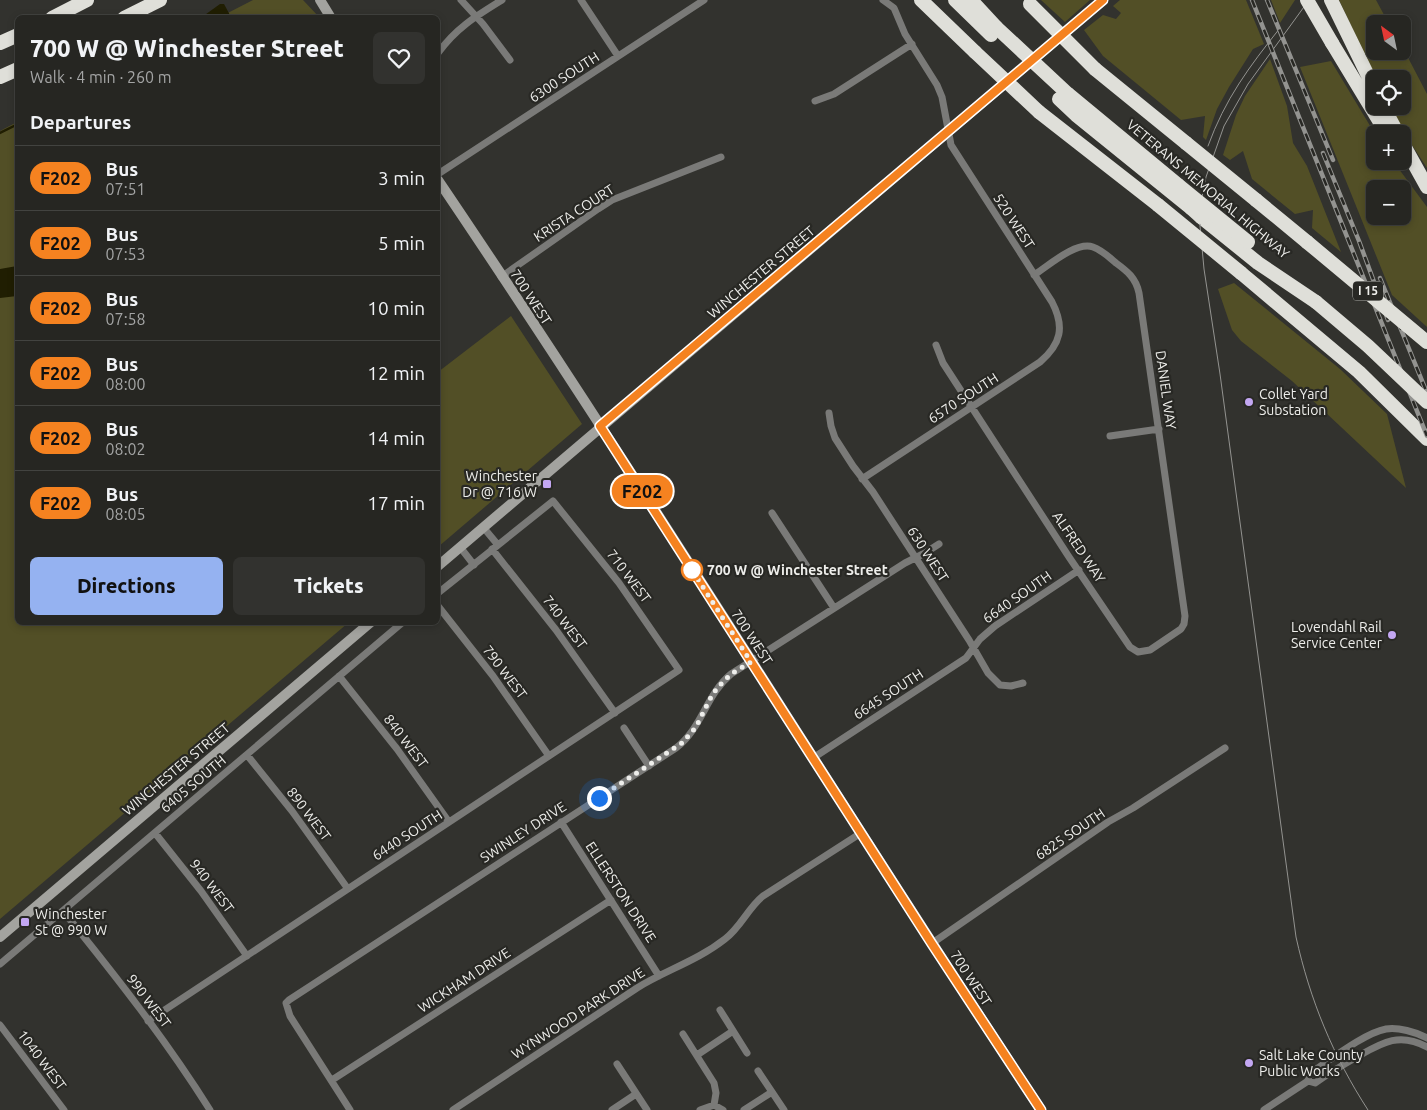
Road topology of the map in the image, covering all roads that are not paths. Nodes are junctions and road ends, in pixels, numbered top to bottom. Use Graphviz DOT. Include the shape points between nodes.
graph roads {
  1 [pos="87,0"];
  2 [pos="160,0"];
  3 [pos="320,0"];
  4 [pos="461,0"];
  5 [pos="502,0"];
  6 [pos="581,0"];
  7 [pos="704,0"];
  8 [pos="883,0"];
  9 [pos="921,0"];
  10 [pos="955,0"];
  11 [pos="971,0"];
  12 [pos="1103,0"];
  13 [pos="1307,0"];
  14 [pos="1331,0"];
  15 [pos="1028,2"];
  16 [pos="58,15"];
  17 [pos="130,15"];
  18 [pos="329,15"];
  19 [pos="476,16"];
  20 [pos="993,31"];
  21 [pos="15,36"];
  22 [pos="0,43"];
  23 [pos="912,44"];
  24 [pos="440,51"];
  25 [pos="618,56"];
  26 [pos="510,60"];
  27 [pos="15,70"];
  28 [pos="1366,73"];
  29 [pos="0,77"];
  30 [pos="1064,96"];
  31 [pos="815,101"];
  32 [pos="1382,125"];
  33 [pos="949,131"];
  34 [pos="721,157"];
  35 [pos="1411,159"];
  36 [pos="1411,168"];
  37 [pos="440,173"];
  38 [pos="440,183"];
  39 [pos="1427,188"];
  40 [pos="1034,275"];
  41 [pos="501,277"];
  42 [pos="1316,302"];
  43 [pos="1059,324"];
  44 [pos="1427,342"];
  45 [pos="936,345"];
  46 [pos="1427,402"];
  47 [pos="973,407"];
  48 [pos="830,413"];
  49 [pos="600,426"];
  50 [pos="1159,429"];
  51 [pos="1110,436"];
  52 [pos="1427,439"];
  53 [pos="862,478"];
  54 [pos="772,513"];
  55 [pos="483,527"];
  56 [pos="939,544"];
  57 [pos="460,547"];
  58 [pos="495,547"];
  59 [pos="916,558"];
  60 [pos="440,564"];
  61 [pos="474,565"];
  62 [pos="1079,570"];
  63 [pos="440,591"];
  64 [pos="834,608"];
  65 [pos="440,609"];
  66 [pos="1184,624"];
  67 [pos="367,625"];
  68 [pos="399,625"];
  69 [pos="973,649"];
  70 [pos="751,662"];
  71 [pos="679,670"];
  72 [pos="339,676"];
  73 [pos="1023,683"];
  74 [pos="615,713"];
  75 [pos="624,728"];
  76 [pos="1225,748"];
  77 [pos="247,755"];
  78 [pos="549,756"];
  79 [pos="813,758"];
  80 [pos="649,766"];
  81 [pos="449,822"];
  82 [pos="561,822"];
  83 [pos="155,833"];
  84 [pos="861,833"];
  85 [pos="348,889"];
  86 [pos="611,900"];
  87 [pos="63,911"];
  88 [pos="0,937"];
  89 [pos="932,944"];
  90 [pos="247,956"];
  91 [pos="0,964"];
  92 [pos="659,976"];
  93 [pos="720,1010"];
  94 [pos="148,1021"];
  95 [pos="0,1025"];
  96 [pos="734,1032"];
  97 [pos="683,1034"];
  98 [pos="1427,1038"];
  99 [pos="1427,1047"];
  100 [pos="747,1053"];
  101 [pos="697,1055"];
  102 [pos="617,1064"];
  103 [pos="758,1071"];
  104 [pos="332,1080"];
  105 [pos="1308,1081"];
  106 [pos="772,1092"];
  107 [pos="636,1094"];
  108 [pos="714,1105"];
  109 [pos="1267,1109"];
  110 [pos="64,1110"];
  111 [pos="210,1110"];
  112 [pos="350,1110"];
  113 [pos="453,1110"];
  114 [pos="612,1110"];
  115 [pos="647,1110"];
  116 [pos="700,1110"];
  117 [pos="723,1110"];
  118 [pos="744,1110"];
  119 [pos="784,1110"];
  120 [pos="1041,1110"];
  1 -- 16 [label="highway"];
  2 -- 17 [label="highway"];
  3 -- 18 [label="main road"];
  4 -- 19 [label="street"];
  5 -- 19 [label="street"];
  6 -- 25 [label="street"];
  7 -- 25 [label="street, 6300 SOUTH"];
  8 -- 23 [label="street, 520 WEST" via="894,8"];
  9 -- 52 [label="highway, bridge" via="1039,112 1323,341"];
  10 -- 20 [label="highway"];
  11 -- 20 [label="highway, VETERANS MEMORIAL HIGHWAY"];
  12 -- 33 [label="main road, WINCHESTER STREET"];
  13 -- 32 [label="highway, bridge"];
  14 -- 28 [label="highway"];
  15 -- 44 [label="highway, VETERANS MEMORIAL HIGHWAY / I 15, bridge" via="1095,69"];
  19 -- 24 [label="street" via="455,32"];
  19 -- 26 [label="street"];
  20 -- 30 [label="highway, VETERANS MEMORIAL HIGHWAY, bridge"];
  21 -- 22 [label="highway"];
  23 -- 31 [label="street" via="834,94"];
  23 -- 33 [label="street, 520 WEST" via="937,85"];
  25 -- 37 [label="street, 6300 SOUTH"];
  27 -- 29 [label="highway"];
  30 -- 42 [label="highway, VETERANS MEMORIAL HIGHWAY, bridge" via="1178,184"];
  30 -- 42 [label="highway, bridge" via="1076,115 1258,263"];
  33 -- 40 [label="street, 520 WEST" via="950,145"];
  33 -- 49 [label="main road, WINCHESTER STREET"];
  34 -- 41 [label="street, KRISTA COURT" via="612,200"];
  35 -- 39 [label="highway"];
  36 -- 39 [label="highway"];
  38 -- 41 [label="main road, 700 WEST"];
  40 -- 43 [label="street, 520 WEST" via="1057,312"];
  40 -- 50 [label="street, DANIEL WAY" via="1076,248 1088,246 1101,251 1134,279 1139,293"];
  41 -- 49 [label="main road, 700 WEST"];
  42 -- 46 [label="highway, VETERANS MEMORIAL HIGHWAY, bridge"];
  43 -- 47 [label="street, 6570 SOUTH" via="1058,337 1050,354"];
  45 -- 47 [label="street, ALFRED WAY" via="943,363"];
  47 -- 53 [label="street, 6570 SOUTH"];
  47 -- 62 [label="street, ALFRED WAY"];
  48 -- 53 [label="street, 630 WEST" via="832,432"];
  49 -- 55 [label="main road, WINCHESTER STREET"];
  49 -- 70 [label="main road, 700 WEST"];
  50 -- 51 [label="street"];
  50 -- 66 [label="street, DANIEL WAY"];
  53 -- 59 [label="street, 630 WEST"];
  54 -- 64 [label="street"];
  55 -- 57 [label="main road, WINCHESTER STREET"];
  55 -- 58 [label="street, 740 WEST"];
  56 -- 59 [label="street, SWINLEY DRIVE"];
  57 -- 60 [label="main road, WINCHESTER STREET"];
  57 -- 61 [label="street"];
  58 -- 61 [label="street"];
  58 -- 71 [label="street, 710 WEST" via="553,501 619,583"];
  58 -- 74 [label="street, 740 WEST"];
  59 -- 64 [label="street, SWINLEY DRIVE"];
  59 -- 69 [label="street, 630 WEST"];
  61 -- 63 [label="street"];
  62 -- 66 [label="street, ALFRED WAY" via="1128,644 1136,651 1150,650 1179,631"];
  62 -- 69 [label="street, 6640 SOUTH" via="995,626"];
  64 -- 70 [label="street, SWINLEY DRIVE"];
  65 -- 78 [label="street, 790 WEST" via="493,676"];
  67 -- 88 [label="main road, WINCHESTER STREET"];
  68 -- 72 [label="street, 6405 SOUTH"];
  69 -- 73 [label="street, 630 WEST" via="996,682 1006,686"];
  69 -- 79 [label="street, 6645 SOUTH" via="966,658"];
  70 -- 79 [label="main road, 700 WEST"];
  70 -- 80 [label="street, SWINLEY DRIVE" via="731,674 717,688 686,739"];
  71 -- 74 [label="street, 6440 SOUTH"];
  72 -- 77 [label="street, 6405 SOUTH"];
  72 -- 81 [label="street, 840 WEST"];
  74 -- 78 [label="street, 6440 SOUTH"];
  75 -- 80 [label="street"];
  76 -- 89 [label="street, 6825 SOUTH" via="1108,822"];
  77 -- 83 [label="street, 6405 SOUTH"];
  77 -- 85 [label="street, 890 WEST"];
  78 -- 81 [label="street, 6440 SOUTH"];
  79 -- 84 [label="main road, 700 WEST"];
  80 -- 82 [label="street, SWINLEY DRIVE"];
  81 -- 85 [label="street, 6440 SOUTH"];
  82 -- 86 [label="street, ELLERSTON DRIVE"];
  82 -- 104 [label="street, SWINLEY DRIVE" via="295,995 286,1004 290,1016"];
  83 -- 87 [label="street, 6405 SOUTH"];
  83 -- 90 [label="street, 940 WEST"];
  84 -- 89 [label="main road, 700 WEST"];
  84 -- 92 [label="street, WYNWOOD PARK DRIVE" via="764,896 726,939 690,962"];
  85 -- 90 [label="street, 6440 SOUTH"];
  86 -- 92 [label="street, ELLERSTON DRIVE"];
  86 -- 104 [label="street, WICKHAM DRIVE"];
  87 -- 91 [label="street, 6405 SOUTH"];
  87 -- 94 [label="street, 990 WEST"];
  89 -- 120 [label="main road, 700 WEST"];
  90 -- 94 [label="street, 6440 SOUTH"];
  92 -- 113 [label="street, WYNWOOD PARK DRIVE"];
  93 -- 96 [label="street"];
  94 -- 111 [label="street, 990 WEST"];
  95 -- 110 [label="street, 1040 WEST"];
  96 -- 100 [label="street"];
  96 -- 101 [label="street"];
  97 -- 101 [label="street"];
  98 -- 105 [label="street" via="1416,1033 1384,1029 1309,1074"];
  99 -- 105 [label="street" via="1414,1041 1386,1041 1315,1082"];
  101 -- 108 [label="street" via="716,1086"];
  102 -- 107 [label="street"];
  103 -- 106 [label="street"];
  104 -- 112 [label="street"];
  105 -- 109 [label="street"];
  106 -- 118 [label="street"];
  106 -- 119 [label="street"];
  107 -- 114 [label="street"];
  107 -- 115 [label="street"];
  108 -- 116 [label="street"];
  108 -- 117 [label="street"];
}
